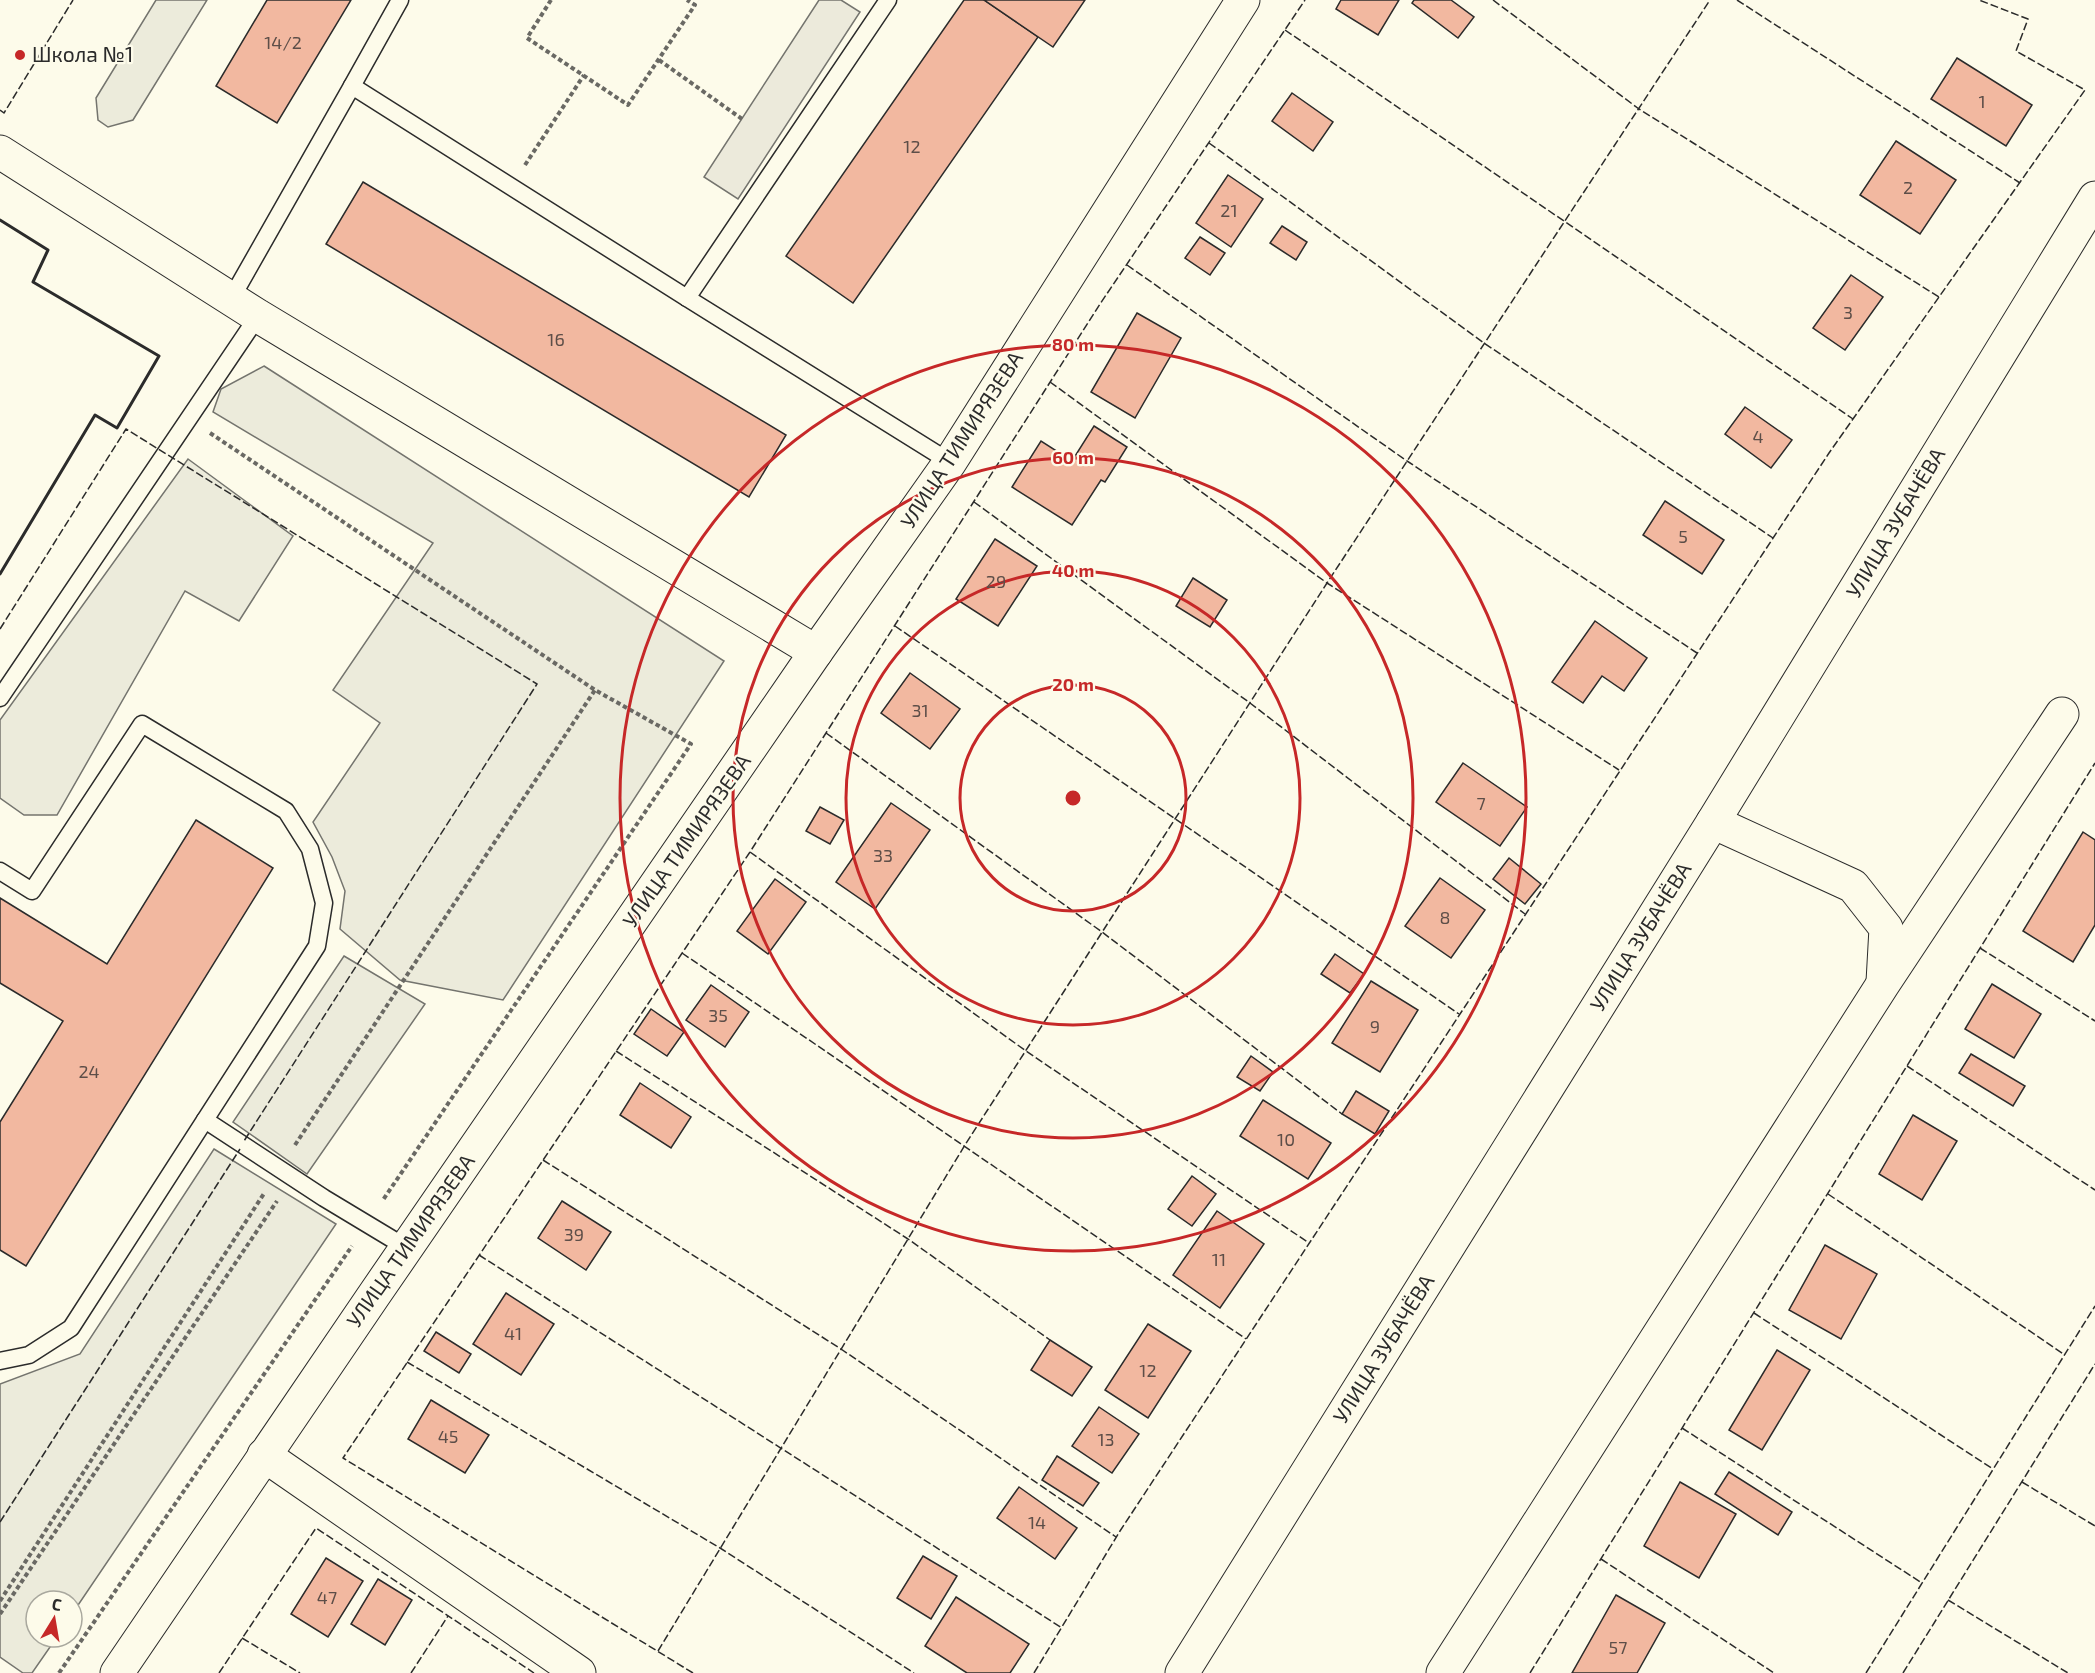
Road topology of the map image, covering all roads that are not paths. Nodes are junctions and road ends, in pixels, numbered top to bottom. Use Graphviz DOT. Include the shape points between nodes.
graph roads {
  1 [pos="400,0"];
  2 [pos="888,0"];
  3 [pos="1243,0"];
  4 [pos="352,86"];
  5 [pos="0,152"];
  6 [pos="2095,198"];
  7 [pos="687,298"];
  8 [pos="245,307"];
  9 [pos="950,462"];
  10 [pos="816,652"];
  11 [pos="0,698"];
  12 [pos="2061,714"];
  13 [pos="1713,822"];
  14 [pos="0,871"];
  15 [pos="1883,984"];
  16 [pos="205,1120"];
  17 [pos="407,1248"];
  18 [pos="0,1361"];
  19 [pos="264,1455"];
  20 [pos="117,1673"];
  21 [pos="579,1673"];
  22 [pos="1182,1673"];
  23 [pos="1443,1673"];
  1 -- 4 [label="lane"];
  2 -- 7 [label="lane"];
  3 -- 9 [label="street, УЛИЦА ТИМИРЯЗЕВА"];
  4 -- 7 [label="lane"];
  4 -- 8 [label="lane"];
  5 -- 8 [label="street"];
  6 -- 13 [label="street, УЛИЦА ЗУБАЧЁВА"];
  7 -- 9 [label="lane"];
  8 -- 10 [label="street"];
  8 -- 11 [label="lane" via="189,419"];
  9 -- 10 [label="street, УЛИЦА ТИМИРЯЗЕВА"];
  10 -- 17 [label="street, УЛИЦА ТИМИРЯЗЕВА"];
  12 -- 15 [label="street"];
  13 -- 15 [label="street" via="1853,886 1886,928"];
  13 -- 22 [label="street, УЛИЦА ЗУБАЧЁВА"];
  14 -- 16 [label="lane" via="32,891 142,724 286,811 310,849 324,903 317,946"];
  15 -- 23 [label="street"];
  16 -- 17 [label="lane"];
  16 -- 18 [label="lane" via="71,1328 29,1355"];
  17 -- 19 [label="street, УЛИЦА ТИМИРЯЗЕВА"];
  19 -- 20 [label="street, УЛИЦА ТИМИРЯЗЕВА"];
  19 -- 21 [label="street"];
}
